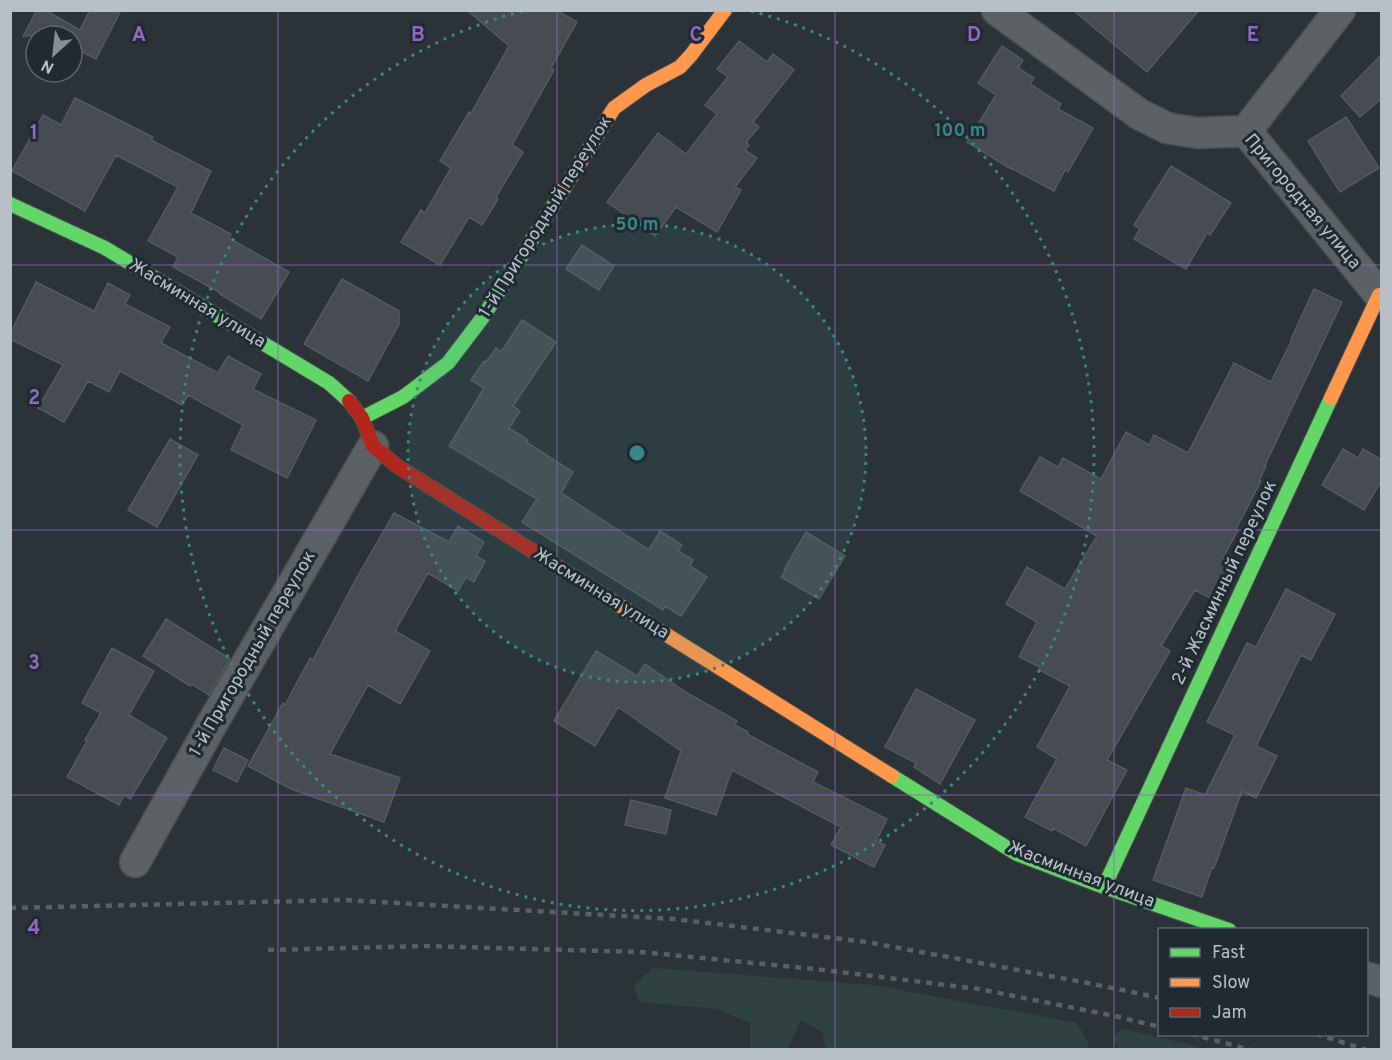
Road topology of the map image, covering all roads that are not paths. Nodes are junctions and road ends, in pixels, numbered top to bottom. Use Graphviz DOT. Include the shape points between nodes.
graph roads {
  1 [pos="725,10"];
  2 [pos="997,10"];
  3 [pos="1340,10"];
  4 [pos="1246,131"];
  5 [pos="10,204"];
  6 [pos="1380,296"];
  7 [pos="362,418"];
  8 [pos="373,446"];
  9 [pos="135,862"];
  10 [pos="1104,887"];
  11 [pos="1223,928"];
  1 -- 7 [label="street, 1-й Пригородный переулок" via="680,67 615,108 483,317 447,363 403,398"];
  2 -- 4 [label="street, Пригородная улица" via="1139,114 1167,128 1198,133"];
  3 -- 4 [label="street"];
  4 -- 6 [label="street, Пригородная улица"];
  5 -- 7 [label="street, Жасминная улица" via="105,248 320,377 350,400"];
  6 -- 10 [label="street, 2-й Жасминный переулок"];
  7 -- 8 [label="street, Жасминная улица"];
  8 -- 9 [label="street, 1-й Пригородный переулок"];
  8 -- 10 [label="street, Жасминная улица" via="407,472 1017,854"];
  10 -- 11 [label="street, Жасминная улица"];
}
